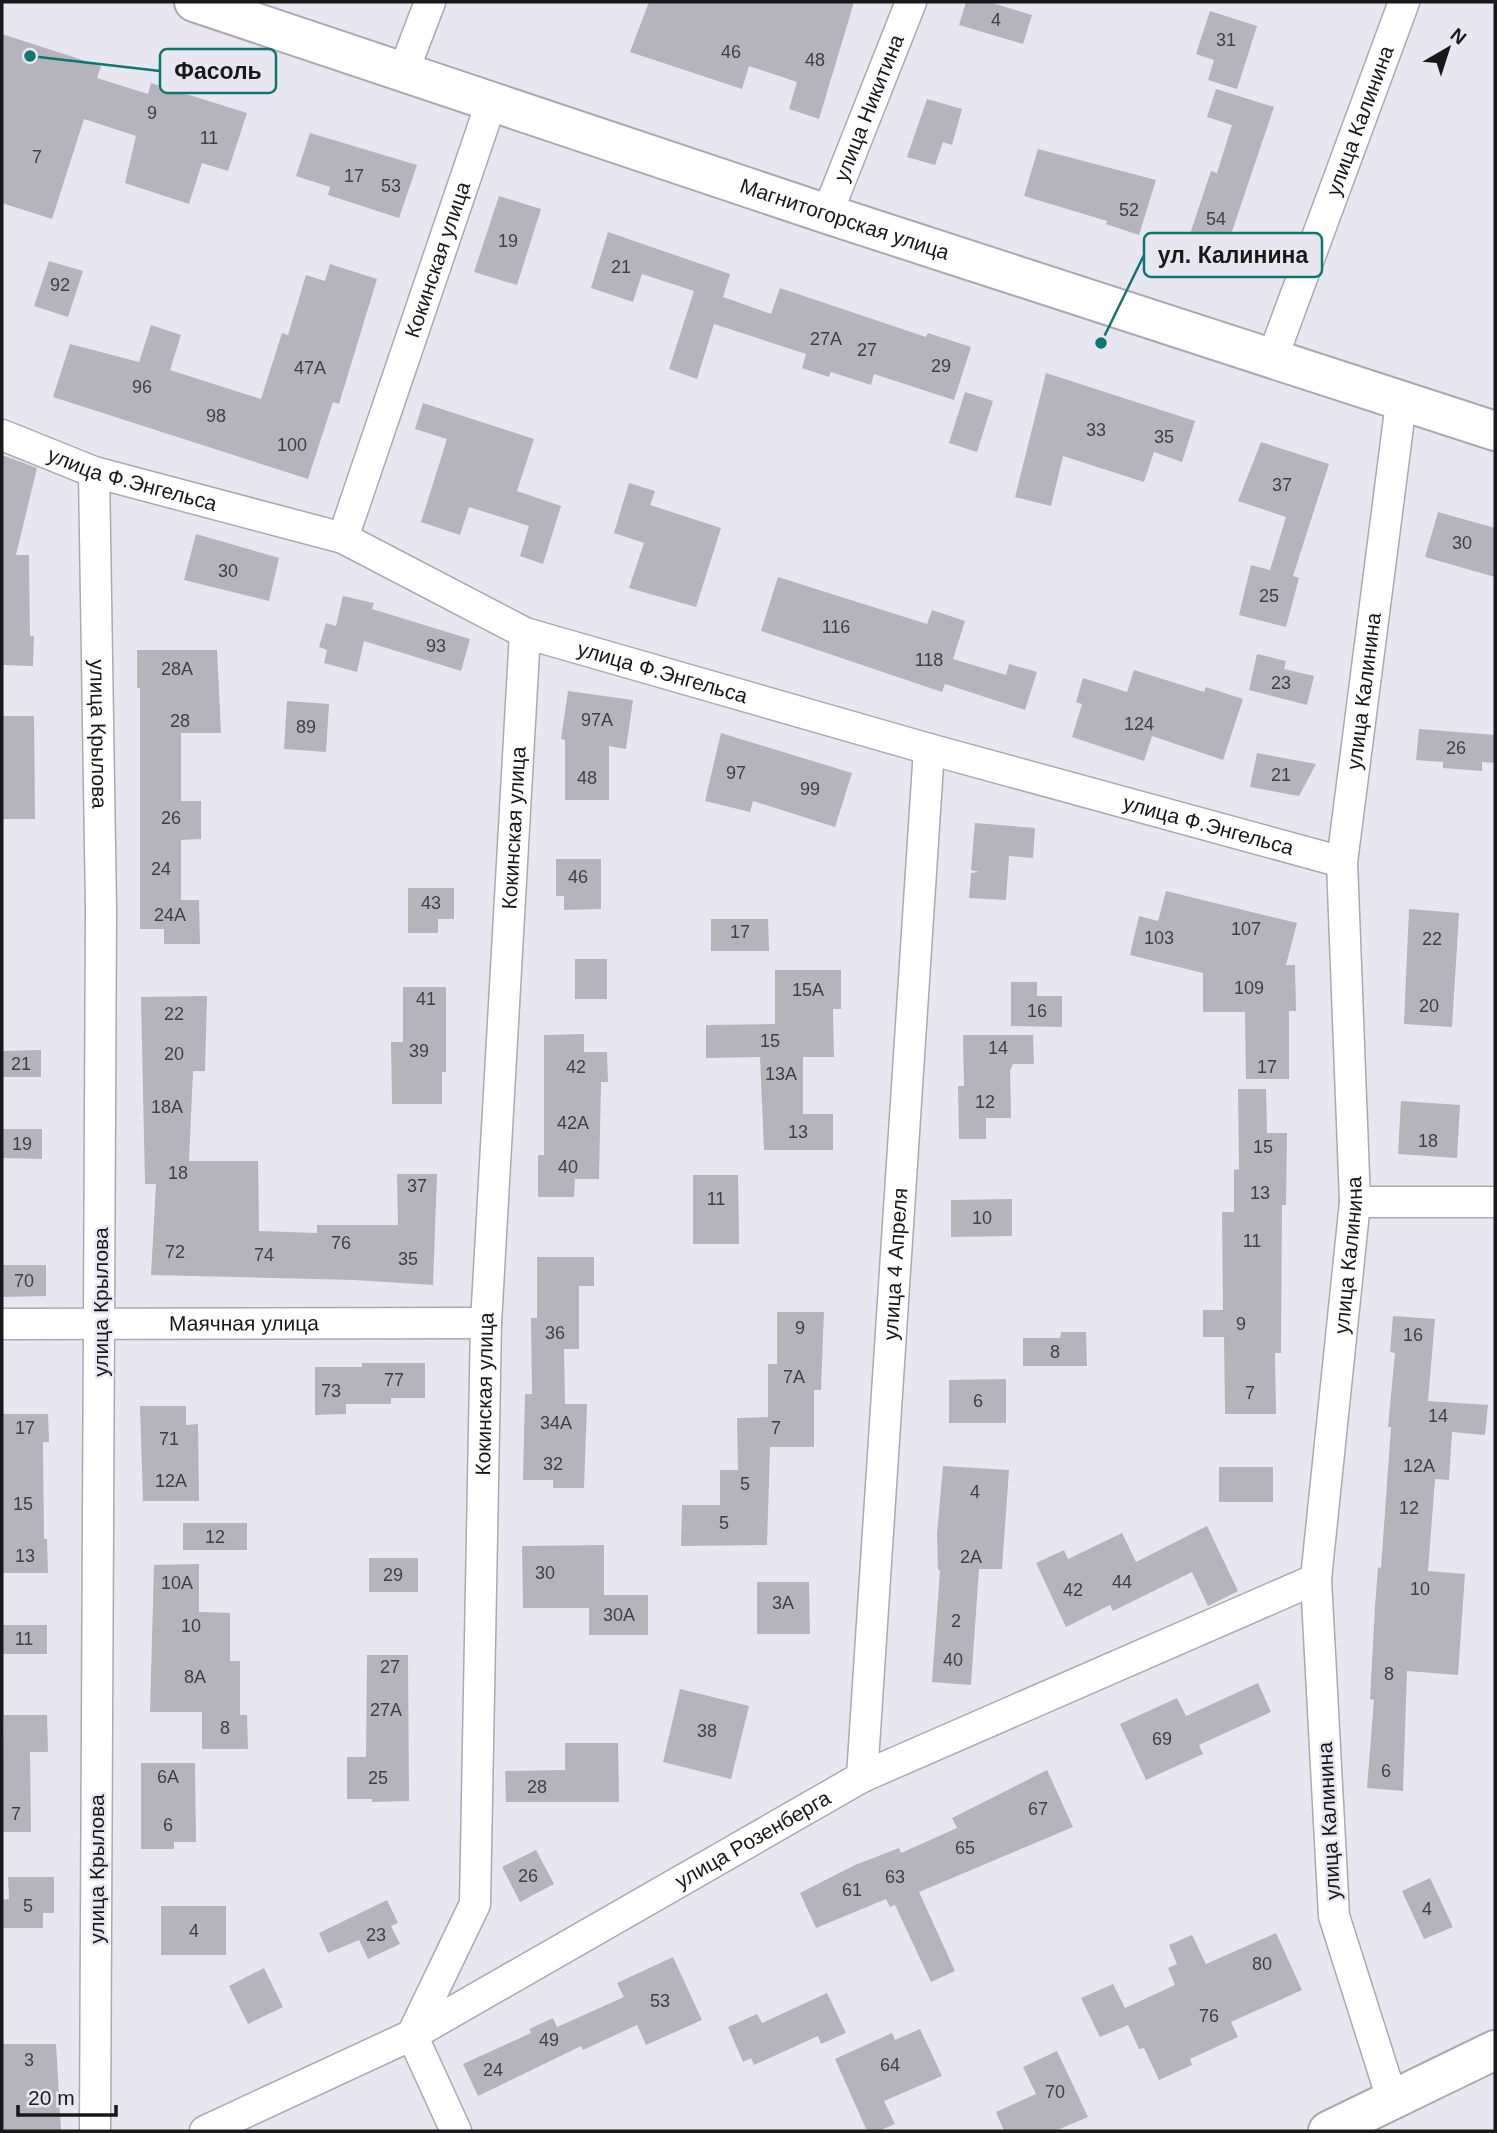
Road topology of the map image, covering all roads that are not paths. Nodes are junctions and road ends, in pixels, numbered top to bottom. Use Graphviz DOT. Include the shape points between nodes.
graph roads {
  1 [pos="194,2"];
  2 [pos="430,2"];
  3 [pos="911,2"];
  4 [pos="1404,2"];
  5 [pos="404,70"];
  6 [pos="492,100"];
  7 [pos="827,214"];
  8 [pos="1272,359"];
  9 [pos="1401,402"];
  10 [pos="1495,432"];
  11 [pos="2,435"];
  12 [pos="94,472"];
  13 [pos="343,538"];
  14 [pos="525,634"];
  15 [pos="929,749"];
  16 [pos="1342,862"];
  17 [pos="1355,1202"];
  18 [pos="1495,1202"];
  19 [pos="101,1323"];
  20 [pos="486,1323"];
  21 [pos="2,1324"];
  22 [pos="1316,1579"];
  23 [pos="862,1777"];
  24 [pos="412,2035"];
  25 [pos="1495,2050"];
  26 [pos="1393,2102"];
  27 [pos="95,2131"];
  28 [pos="205,2131"];
  29 [pos="456,2131"];
  30 [pos="1328,2131"];
  1 -- 5 [label="street, Магнитогорская улица"];
  2 -- 5 [label="street"];
  3 -- 7 [label="street, улица Никитина"];
  4 -- 8 [label="street, улица Калинина"];
  5 -- 6 [label="street, Магнитогорская улица"];
  6 -- 7 [label="street, Магнитогорская улица"];
  6 -- 13 [label="street, Кокинская улица"];
  7 -- 8 [label="street, Магнитогорская улица"];
  8 -- 9 [label="street, Магнитогорская улица"];
  9 -- 10 [label="street, Магнитогорская улица"];
  9 -- 16 [label="street, улица Калинина"];
  11 -- 12 [label="street, улица Ф.Энгельса"];
  12 -- 13 [label="street, улица Ф.Энгельса"];
  12 -- 19 [label="street, улица Крылова"];
  13 -- 14 [label="street, улица Ф.Энгельса"];
  14 -- 15 [label="street, улица Ф.Энгельса"];
  14 -- 20 [label="street, Кокинская улица"];
  15 -- 16 [label="street, улица Ф.Энгельса"];
  15 -- 23 [label="street, улица 4 Апреля"];
  16 -- 17 [label="street, улица Калинина"];
  17 -- 18 [label="street"];
  17 -- 22 [label="street, улица Калинина"];
  19 -- 20 [label="street, Маячная улица"];
  19 -- 21 [label="street, Маячная улица"];
  19 -- 27 [label="street, улица Крылова"];
  20 -- 24 [label="street, Кокинская улица" via="475,1904"];
  22 -- 23 [label="street, улица Розенберга"];
  22 -- 26 [label="street, улица Калинина" via="1334,1916"];
  23 -- 24 [label="street, улица Розенберга"];
  24 -- 28 [label="street, улица Розенберга"];
  24 -- 29 [label="street"];
  25 -- 26 [label="street"];
  26 -- 30 [label="street"];
}
